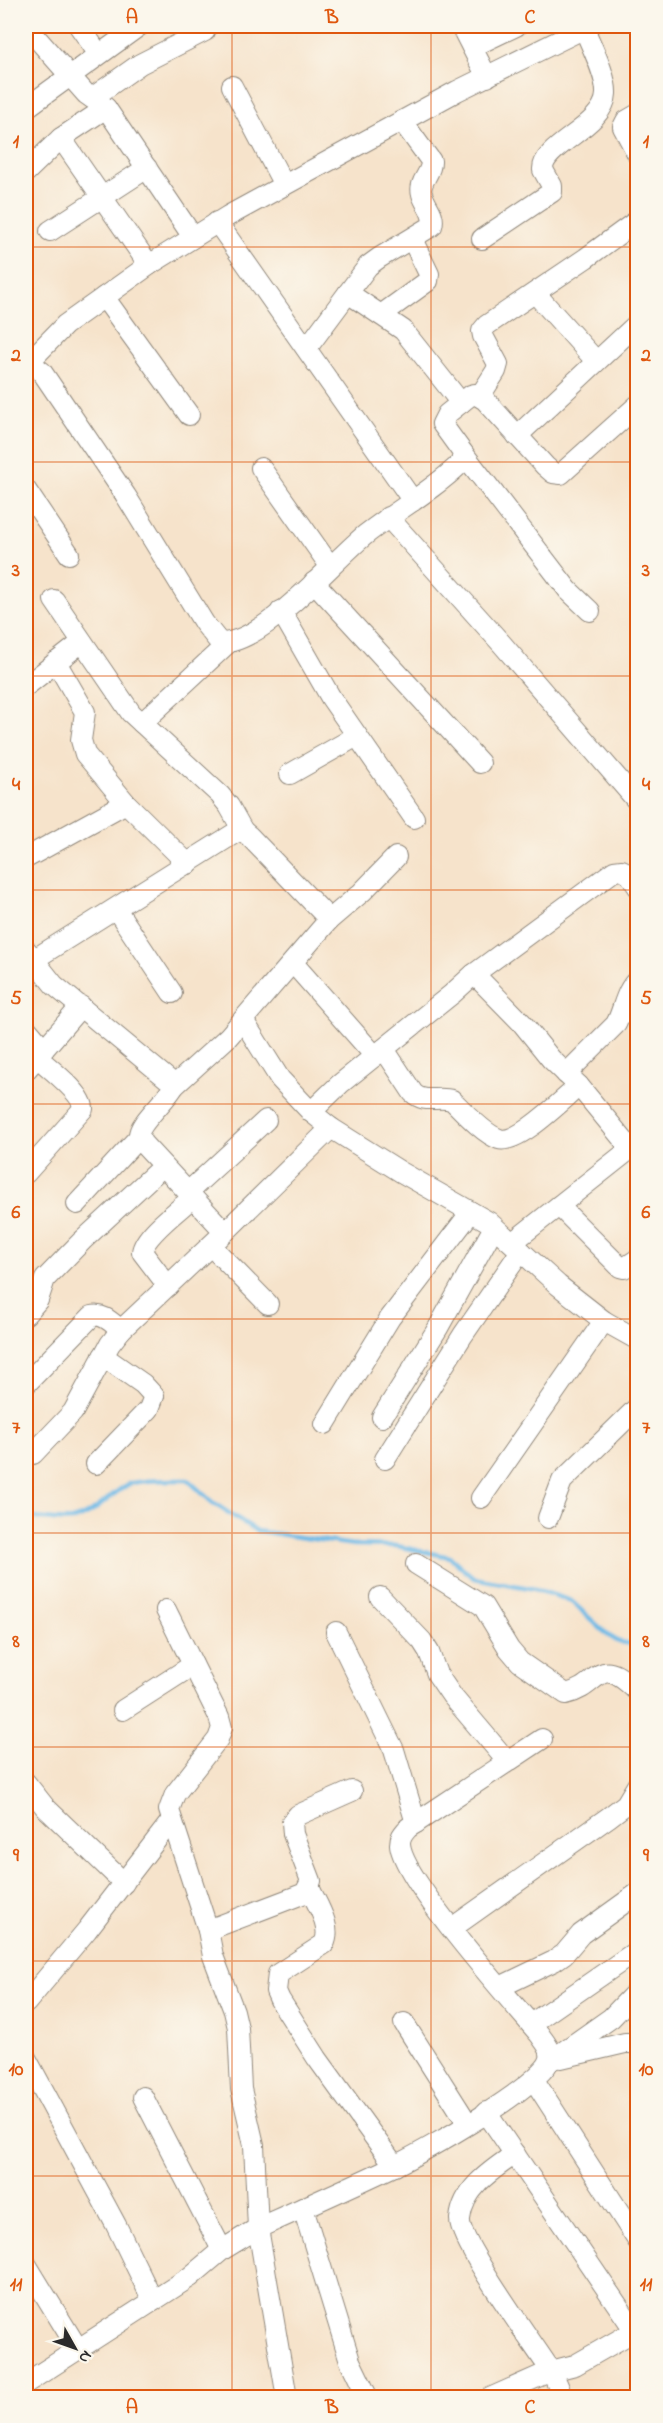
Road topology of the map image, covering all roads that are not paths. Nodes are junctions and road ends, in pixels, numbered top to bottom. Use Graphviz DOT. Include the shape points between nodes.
graph roads {
  1 [pos="26,26"];
  2 [pos="79,26"];
  3 [pos="139,26"];
  4 [pos="461,26"];
  5 [pos="516,26"];
  6 [pos="587,27"];
  7 [pos="205,32"];
  8 [pos="472,47"];
  9 [pos="98,53"];
  10 [pos="69,75"];
  11 [pos="487,76"];
  12 [pos="232,87"];
  13 [pos="99,103"];
  14 [pos="26,108"];
  15 [pos="638,114"];
  16 [pos="402,121"];
  17 [pos="61,138"];
  18 [pos="638,155"];
  19 [pos="147,168"];
  20 [pos="26,172"];
  21 [pos="284,185"];
  22 [pos="102,197"];
  23 [pos="638,220"];
  24 [pos="217,222"];
  25 [pos="50,231"];
  26 [pos="193,237"];
  27 [pos="482,238"];
  28 [pos="412,239"];
  29 [pos="149,265"];
  30 [pos="348,293"];
  31 [pos="535,293"];
  32 [pos="104,297"];
  33 [pos="381,315"];
  34 [pos="638,322"];
  35 [pos="307,348"];
  36 [pos="596,361"];
  37 [pos="27,363"];
  38 [pos="480,396"];
  39 [pos="461,403"];
  40 [pos="636,409"];
  41 [pos="189,415"];
  42 [pos="517,436"];
  43 [pos="463,453"];
  44 [pos="261,468"];
  45 [pos="26,490"];
  46 [pos="414,501"];
  47 [pos="388,517"];
  48 [pos="69,554"];
  49 [pos="330,566"];
  50 [pos="314,582"];
  51 [pos="54,600"];
  52 [pos="281,611"];
  53 [pos="591,611"];
  54 [pos="82,642"];
  55 [pos="227,644"];
  56 [pos="56,662"];
  57 [pos="26,686"];
  58 [pos="142,723"];
  59 [pos="357,736"];
  60 [pos="480,763"];
  61 [pos="290,774"];
  62 [pos="638,802"];
  63 [pos="126,803"];
  64 [pos="414,818"];
  65 [pos="243,831"];
  66 [pos="396,857"];
  67 [pos="26,858"];
  68 [pos="188,864"];
  69 [pos="638,887"];
  70 [pos="116,909"];
  71 [pos="328,921"];
  72 [pos="29,954"];
  73 [pos="292,963"];
  74 [pos="474,974"];
  75 [pos="638,979"];
  76 [pos="172,993"];
  77 [pos="81,1006"];
  78 [pos="243,1020"];
  79 [pos="26,1028"];
  80 [pos="380,1052"];
  81 [pos="36,1059"];
  82 [pos="573,1080"];
  83 [pos="174,1086"];
  84 [pos="311,1112"];
  85 [pos="266,1120"];
  86 [pos="331,1128"];
  87 [pos="139,1137"];
  88 [pos="634,1146"];
  89 [pos="163,1166"];
  90 [pos="26,1173"];
  91 [pos="190,1195"];
  92 [pos="77,1204"];
  93 [pos="559,1206"];
  94 [pos="471,1212"];
  95 [pos="494,1227"];
  96 [pos="225,1232"];
  97 [pos="211,1246"];
  98 [pos="517,1246"];
  99 [pos="638,1259"];
  100 [pos="168,1286"];
  101 [pos="268,1304"];
  102 [pos="26,1314"];
  103 [pos="604,1321"];
  104 [pos="121,1330"];
  105 [pos="638,1340"];
  106 [pos="103,1356"];
  107 [pos="26,1384"];
  108 [pos="638,1407"];
  109 [pos="382,1417"];
  110 [pos="325,1425"];
  111 [pos="33,1454"];
  112 [pos="385,1459"];
  113 [pos="96,1464"];
  114 [pos="481,1498"];
  115 [pos="548,1518"];
  116 [pos="416,1564"];
  117 [pos="380,1597"];
  118 [pos="166,1610"];
  119 [pos="336,1632"];
  120 [pos="193,1665"];
  121 [pos="638,1692"];
  122 [pos="123,1710"];
  123 [pos="542,1739"];
  124 [pos="507,1761"];
  125 [pos="26,1783"];
  126 [pos="638,1784"];
  127 [pos="351,1791"];
  128 [pos="171,1821"];
  129 [pos="416,1823"];
  130 [pos="123,1883"];
  131 [pos="309,1887"];
  132 [pos="638,1893"];
  133 [pos="452,1928"];
  134 [pos="208,1930"];
  135 [pos="638,1950"];
  136 [pos="500,1987"];
  137 [pos="638,1990"];
  138 [pos="26,2003"];
  139 [pos="631,2006"];
  140 [pos="404,2024"];
  141 [pos="531,2024"];
  142 [pos="638,2043"];
  143 [pos="26,2058"];
  144 [pos="550,2061"];
  145 [pos="534,2080"];
  146 [pos="143,2097"];
  147 [pos="486,2112"];
  148 [pos="468,2124"];
  149 [pos="515,2154"];
  150 [pos="394,2166"];
  151 [pos="303,2208"];
  152 [pos="258,2228"];
  153 [pos="638,2241"];
  154 [pos="222,2250"];
  155 [pos="26,2265"];
  156 [pos="153,2301"];
  157 [pos="636,2330"];
  158 [pos="78,2349"];
  159 [pos="551,2371"];
  160 [pos="26,2383"];
  161 [pos="287,2397"];
  162 [pos="368,2397"];
  163 [pos="490,2397"];
  164 [pos="563,2397"];
  1 -- 10 [label="street"];
  2 -- 9 [label="street"];
  3 -- 9 [label="street"];
  4 -- 8 [label="street"];
  5 -- 8 [label="street"];
  6 -- 11 [label="street"];
  6 -- 27 [label="street" via="605,84 605,103 545,159 543,170 552,192"];
  7 -- 13 [label="street" via="140,64"];
  8 -- 11 [label="street"];
  9 -- 10 [label="street"];
  10 -- 13 [label="street"];
  10 -- 14 [label="street"];
  11 -- 16 [label="street"];
  12 -- 21 [label="street"];
  13 -- 17 [label="street"];
  13 -- 19 [label="street"];
  15 -- 18 [label="street" via="623,127"];
  16 -- 21 [label="street"];
  16 -- 28 [label="street" via="428,156 431,167 421,193 434,222"];
  17 -- 20 [label="street"];
  17 -- 22 [label="street"];
  19 -- 22 [label="street"];
  19 -- 26 [label="street"];
  21 -- 24 [label="street"];
  22 -- 25 [label="street"];
  22 -- 29 [label="street"];
  23 -- 31 [label="street"];
  24 -- 26 [label="street"];
  24 -- 35 [label="street"];
  26 -- 29 [label="street"];
  28 -- 30 [label="street" via="368,266"];
  28 -- 33 [label="street" via="429,274 428,281"];
  29 -- 32 [label="street"];
  30 -- 33 [label="street"];
  30 -- 35 [label="street"];
  31 -- 36 [label="street"];
  31 -- 38 [label="street" via="482,331 498,364"];
  32 -- 37 [label="street" via="65,325"];
  32 -- 41 [label="street"];
  33 -- 39 [label="street" via="403,330"];
  34 -- 36 [label="street"];
  35 -- 46 [label="street"];
  36 -- 42 [label="street"];
  37 -- 55 [label="street" via="42,372 126,496 214,638"];
  38 -- 39 [label="street" via="471,395"];
  38 -- 42 [label="street"];
  39 -- 43 [label="street" via="447,414 442,424"];
  40 -- 42 [label="street" via="561,474 553,473"];
  43 -- 46 [label="street" via="456,468"];
  43 -- 53 [label="street" via="568,590"];
  44 -- 49 [label="street"];
  45 -- 48 [label="street"];
  46 -- 47 [label="street"];
  47 -- 49 [label="street"];
  47 -- 62 [label="street"];
  49 -- 50 [label="street"];
  50 -- 52 [label="street"];
  50 -- 60 [label="street"];
  51 -- 54 [label="street"];
  52 -- 55 [label="street" via="257,630"];
  52 -- 59 [label="street"];
  54 -- 56 [label="street"];
  54 -- 58 [label="street"];
  55 -- 58 [label="street"];
  56 -- 57 [label="street"];
  56 -- 63 [label="street" via="85,712 81,740 85,754"];
  58 -- 65 [label="street" via="220,795"];
  59 -- 61 [label="street"];
  59 -- 64 [label="street"];
  63 -- 67 [label="street"];
  63 -- 68 [label="street"];
  65 -- 68 [label="street"];
  65 -- 71 [label="street"];
  66 -- 71 [label="street"];
  68 -- 70 [label="street"];
  69 -- 74 [label="street" via="630,875 622,870 614,872"];
  70 -- 72 [label="street"];
  70 -- 76 [label="street"];
  71 -- 73 [label="street"];
  72 -- 77 [label="street" via="54,985"];
  73 -- 78 [label="street"];
  73 -- 80 [label="street"];
  74 -- 80 [label="street"];
  74 -- 82 [label="street"];
  75 -- 82 [label="street" via="629,987 616,1024"];
  77 -- 81 [label="street"];
  77 -- 83 [label="street"];
  78 -- 83 [label="street"];
  78 -- 84 [label="street" via="280,1079"];
  79 -- 81 [label="street"];
  80 -- 82 [label="street" via="419,1098 452,1100 498,1139 521,1133"];
  80 -- 84 [label="street"];
  81 -- 90 [label="street" via="76,1093 83,1104 79,1114"];
  82 -- 88 [label="street"];
  83 -- 87 [label="street"];
  84 -- 86 [label="street"];
  85 -- 91 [label="street"];
  86 -- 94 [label="street"];
  86 -- 96 [label="street"];
  87 -- 89 [label="street"];
  87 -- 92 [label="street"];
  88 -- 93 [label="street"];
  89 -- 91 [label="street"];
  89 -- 102 [label="street" via="45,1279 38,1300"];
  91 -- 96 [label="street"];
  91 -- 100 [label="street" via="142,1247"];
  93 -- 98 [label="street"];
  93 -- 99 [label="street" via="620,1267"];
  94 -- 95 [label="street"];
  94 -- 110 [label="street" via="390,1318"];
  95 -- 98 [label="street"];
  95 -- 109 [label="street" via="438,1328"];
  96 -- 97 [label="street"];
  97 -- 100 [label="street"];
  97 -- 101 [label="street"];
  98 -- 103 [label="street"];
  98 -- 112 [label="street"];
  100 -- 104 [label="street"];
  103 -- 105 [label="street"];
  103 -- 114 [label="street"];
  104 -- 106 [label="street"];
  104 -- 107 [label="street" via="104,1317 92,1316"];
  106 -- 111 [label="street" via="73,1412"];
  106 -- 113 [label="street" via="154,1396 149,1410"];
  108 -- 115 [label="street" via="562,1481"];
  116 -- 121 [label="street" via="483,1606 520,1662 557,1689 566,1694 576,1692 601,1673 613,1673"];
  117 -- 124 [label="street" via="422,1641 452,1696"];
  118 -- 120 [label="street"];
  119 -- 129 [label="street" via="394,1750"];
  120 -- 122 [label="street"];
  120 -- 128 [label="street" via="222,1728 170,1803"];
  123 -- 124 [label="street"];
  124 -- 129 [label="street"];
  125 -- 130 [label="street" via="45,1807"];
  126 -- 133 [label="street" via="626,1804"];
  127 -- 131 [label="street" via="298,1815 292,1822 309,1874"];
  128 -- 130 [label="street"];
  128 -- 134 [label="street"];
  129 -- 133 [label="street" via="402,1834 402,1852 408,1868"];
  130 -- 138 [label="street"];
  131 -- 134 [label="street" via="298,1896"];
  131 -- 150 [label="street" via="327,1938 324,1944 278,1974 276,1991 317,2058"];
  132 -- 136 [label="street" via="581,1934 564,1954"];
  133 -- 136 [label="street"];
  134 -- 152 [label="street" via="238,2028 241,2089 254,2145"];
  135 -- 141 [label="street"];
  136 -- 141 [label="street"];
  137 -- 139 [label="street"];
  139 -- 144 [label="street"];
  140 -- 148 [label="street"];
  141 -- 144 [label="street" via="550,2050"];
  142 -- 144 [label="street"];
  143 -- 156 [label="street"];
  144 -- 145 [label="street"];
  145 -- 147 [label="street"];
  145 -- 153 [label="street"];
  146 -- 154 [label="street"];
  147 -- 148 [label="street"];
  147 -- 149 [label="street"];
  148 -- 150 [label="street"];
  149 -- 157 [label="street"];
  149 -- 159 [label="street" via="478,2182 462,2208 460,2228"];
  150 -- 151 [label="street"];
  151 -- 152 [label="street"];
  151 -- 162 [label="street" via="350,2361"];
  152 -- 154 [label="street"];
  152 -- 161 [label="street"];
  154 -- 156 [label="street"];
  155 -- 158 [label="street"];
  156 -- 158 [label="street"];
  157 -- 159 [label="street" via="575,2365"];
  158 -- 160 [label="street"];
  159 -- 163 [label="street"];
  159 -- 164 [label="street"];
}
